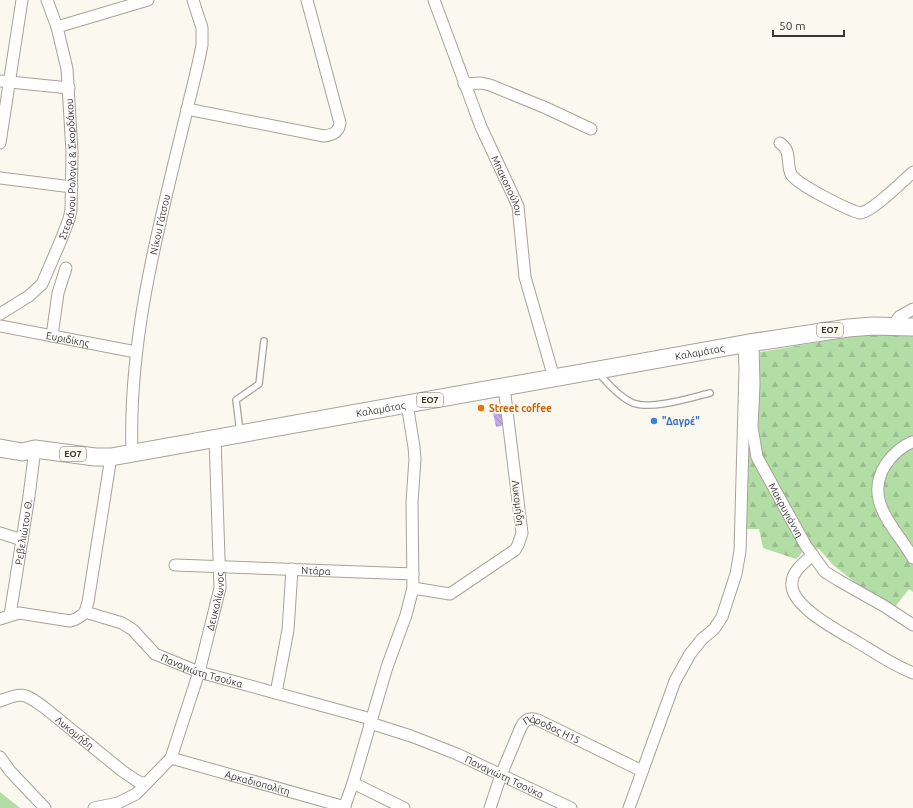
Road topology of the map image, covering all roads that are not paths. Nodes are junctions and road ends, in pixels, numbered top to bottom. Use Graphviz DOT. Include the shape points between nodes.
graph roads {
  1 [pos="22,0"];
  2 [pos="48,0"];
  3 [pos="148,0"];
  4 [pos="193,0"];
  5 [pos="307,0"];
  6 [pos="434,0"];
  7 [pos="123,3"];
  8 [pos="57,26"];
  9 [pos="5,82"];
  10 [pos="464,84"];
  11 [pos="69,88"];
  12 [pos="187,109"];
  13 [pos="591,129"];
  14 [pos="0,143"];
  15 [pos="780,143"];
  16 [pos="913,172"];
  17 [pos="0,178"];
  18 [pos="72,187"];
  19 [pos="66,268"];
  20 [pos="913,309"];
  21 [pos="0,314"];
  22 [pos="0,326"];
  23 [pos="893,326"];
  24 [pos="913,327"];
  25 [pos="52,336"];
  26 [pos="264,341"];
  27 [pos="749,343"];
  28 [pos="136,352"];
  29 [pos="596,370"];
  30 [pos="554,378"];
  31 [pos="504,387"];
  32 [pos="710,393"];
  33 [pos="407,404"];
  34 [pos="240,434"];
  35 [pos="0,438"];
  36 [pos="214,438"];
  37 [pos="912,442"];
  38 [pos="0,448"];
  39 [pos="35,449"];
  40 [pos="132,453"];
  41 [pos="111,457"];
  42 [pos="0,533"];
  43 [pos="22,540"];
  44 [pos="813,555"];
  45 [pos="913,558"];
  46 [pos="175,565"];
  47 [pos="219,566"];
  48 [pos="292,569"];
  49 [pos="413,574"];
  50 [pos="413,588"];
  51 [pos="85,612"];
  52 [pos="5,617"];
  53 [pos="913,625"];
  54 [pos="199,672"];
  55 [pos="913,673"];
  56 [pos="276,693"];
  57 [pos="0,702"];
  58 [pos="370,721"];
  59 [pos="0,757"];
  60 [pos="171,758"];
  61 [pos="642,772"];
  62 [pos="501,775"];
  63 [pos="353,783"];
  64 [pos="145,784"];
  65 [pos="136,794"];
  66 [pos="344,807"];
  67 [pos="45,808"];
  68 [pos="94,808"];
  69 [pos="127,808"];
  70 [pos="404,808"];
  71 [pos="490,808"];
  72 [pos="571,808"];
  73 [pos="628,808"];
  1 -- 9 [label="street"];
  2 -- 8 [label="street, Στεφάνου Ρολογά & Σκορδάκου"];
  3 -- 7 [label="street"];
  4 -- 12 [label="street, Νίκου Γάτσου" via="203,38"];
  5 -- 12 [label="street" via="340,122 336,132 324,136"];
  6 -- 10 [label="street, Μπακοπούλου"];
  7 -- 8 [label="street"];
  8 -- 11 [label="street, Στεφάνου Ρολογά & Σκορδάκου"];
  9 -- 11 [label="street"];
  9 -- 14 [label="street"];
  10 -- 13 [label="street" via="490,85"];
  10 -- 30 [label="street, Μπακοπούλου" via="487,141 518,206 525,277"];
  11 -- 18 [label="street, Στεφάνου Ρολογά & Σκορδάκου"];
  12 -- 28 [label="street, Νίκου Γάτσου" via="143,304"];
  15 -- 16 [label="street" via="788,153 790,172 795,180 860,213 873,208"];
  17 -- 18 [label="street"];
  18 -- 21 [label="street, Στεφάνου Ρολογά & Σκορδάκου" via="69,219 44,280 33,294"];
  19 -- 25 [label="street" via="58,294"];
  20 -- 23 [label="street" via="899,317"];
  22 -- 25 [label="street, Ευριδίκης"];
  23 -- 24 [label="main road, ΕΟ7"];
  23 -- 27 [label="main road, ΕΟ7" via="824,331"];
  25 -- 28 [label="street, Ευριδίκης"];
  26 -- 34 [label="lane" via="259,384 236,400"];
  27 -- 29 [label="main road, Καλαμάτας / ΕΟ7"];
  27 -- 44 [label="street, Μακρυγιάννη" via="754,385 752,427 757,457"];
  27 -- 61 [label="street" via="740,551 736,574 717,625 693,649 675,681"];
  28 -- 40 [label="street, Νίκου Γάτσου" via="132,395"];
  29 -- 30 [label="main road, Καλαμάτας / ΕΟ7"];
  29 -- 32 [label="lane" via="614,389 633,403 651,406"];
  30 -- 31 [label="main road, Καλαμάτας / ΕΟ7"];
  31 -- 33 [label="main road, Καλαμάτας / ΕΟ7"];
  31 -- 50 [label="street, Λυκομήδη" via="522,533 518,545 515,550 450,594"];
  33 -- 34 [label="main road, Καλαμάτας / ΕΟ7"];
  33 -- 49 [label="street" via="415,459 412,515"];
  34 -- 36 [label="main road, Καλαμάτας / ΕΟ7"];
  35 -- 39 [label="main road, Καλαμάτας / ΕΟ7" via="23,442"];
  36 -- 40 [label="main road, Καλαμάτας / ΕΟ7"];
  36 -- 47 [label="street, Δευκαλίωνος"];
  37 -- 45 [label="street" via="892,456 882,472 878,485 879,503 887,521"];
  38 -- 39 [label="main road, Καλαμάτας / ΕΟ7" via="22,452"];
  39 -- 41 [label="main road, Καλαμάτας / ΕΟ7"];
  39 -- 43 [label="street, Ρεβελιώτου Θ."];
  40 -- 41 [label="main road, Καλαμάτας / ΕΟ7"];
  41 -- 51 [label="street"];
  42 -- 43 [label="street"];
  43 -- 52 [label="street, Ρεβελιώτου Θ."];
  44 -- 53 [label="street, Μακρυγιάννη" via="832,577"];
  44 -- 55 [label="street" via="794,575 791,586 799,601 816,617 887,662"];
  46 -- 47 [label="street, Ντάρα"];
  47 -- 48 [label="street, Ντάρα"];
  47 -- 54 [label="street, Δευκαλίωνος" via="220,588"];
  48 -- 49 [label="street, Ντάρα"];
  48 -- 56 [label="street" via="288,630"];
  49 -- 50 [label="street"];
  50 -- 58 [label="street"];
  51 -- 52 [label="street" via="70,621 19,613"];
  51 -- 54 [label="street, Παναγιώτη Τσούκα" via="122,623 133,630 155,654"];
  54 -- 56 [label="street, Παναγιώτη Τσούκα"];
  54 -- 60 [label="street, Δευκαλίωνος"];
  56 -- 58 [label="street, Παναγιώτη Τσούκα"];
  57 -- 64 [label="street, Λυκομήδη" via="18,695 32,699 121,770"];
  58 -- 62 [label="street, Παναγιώτη Τσούκα" via="457,754"];
  58 -- 63 [label="street"];
  59 -- 67 [label="street"];
  60 -- 64 [label="street"];
  60 -- 66 [label="street, Αρκαδιοπολίτη"];
  61 -- 62 [label="street, Πάροδος Η15" via="532,718 521,727"];
  61 -- 73 [label="street"];
  62 -- 71 [label="street, Πάροδος Η15"];
  62 -- 72 [label="street, Παναγιώτη Τσούκα"];
  63 -- 66 [label="street"];
  63 -- 70 [label="street"];
  64 -- 65 [label="street"];
  65 -- 68 [label="street" via="118,803"];
  65 -- 69 [label="street"];
}
